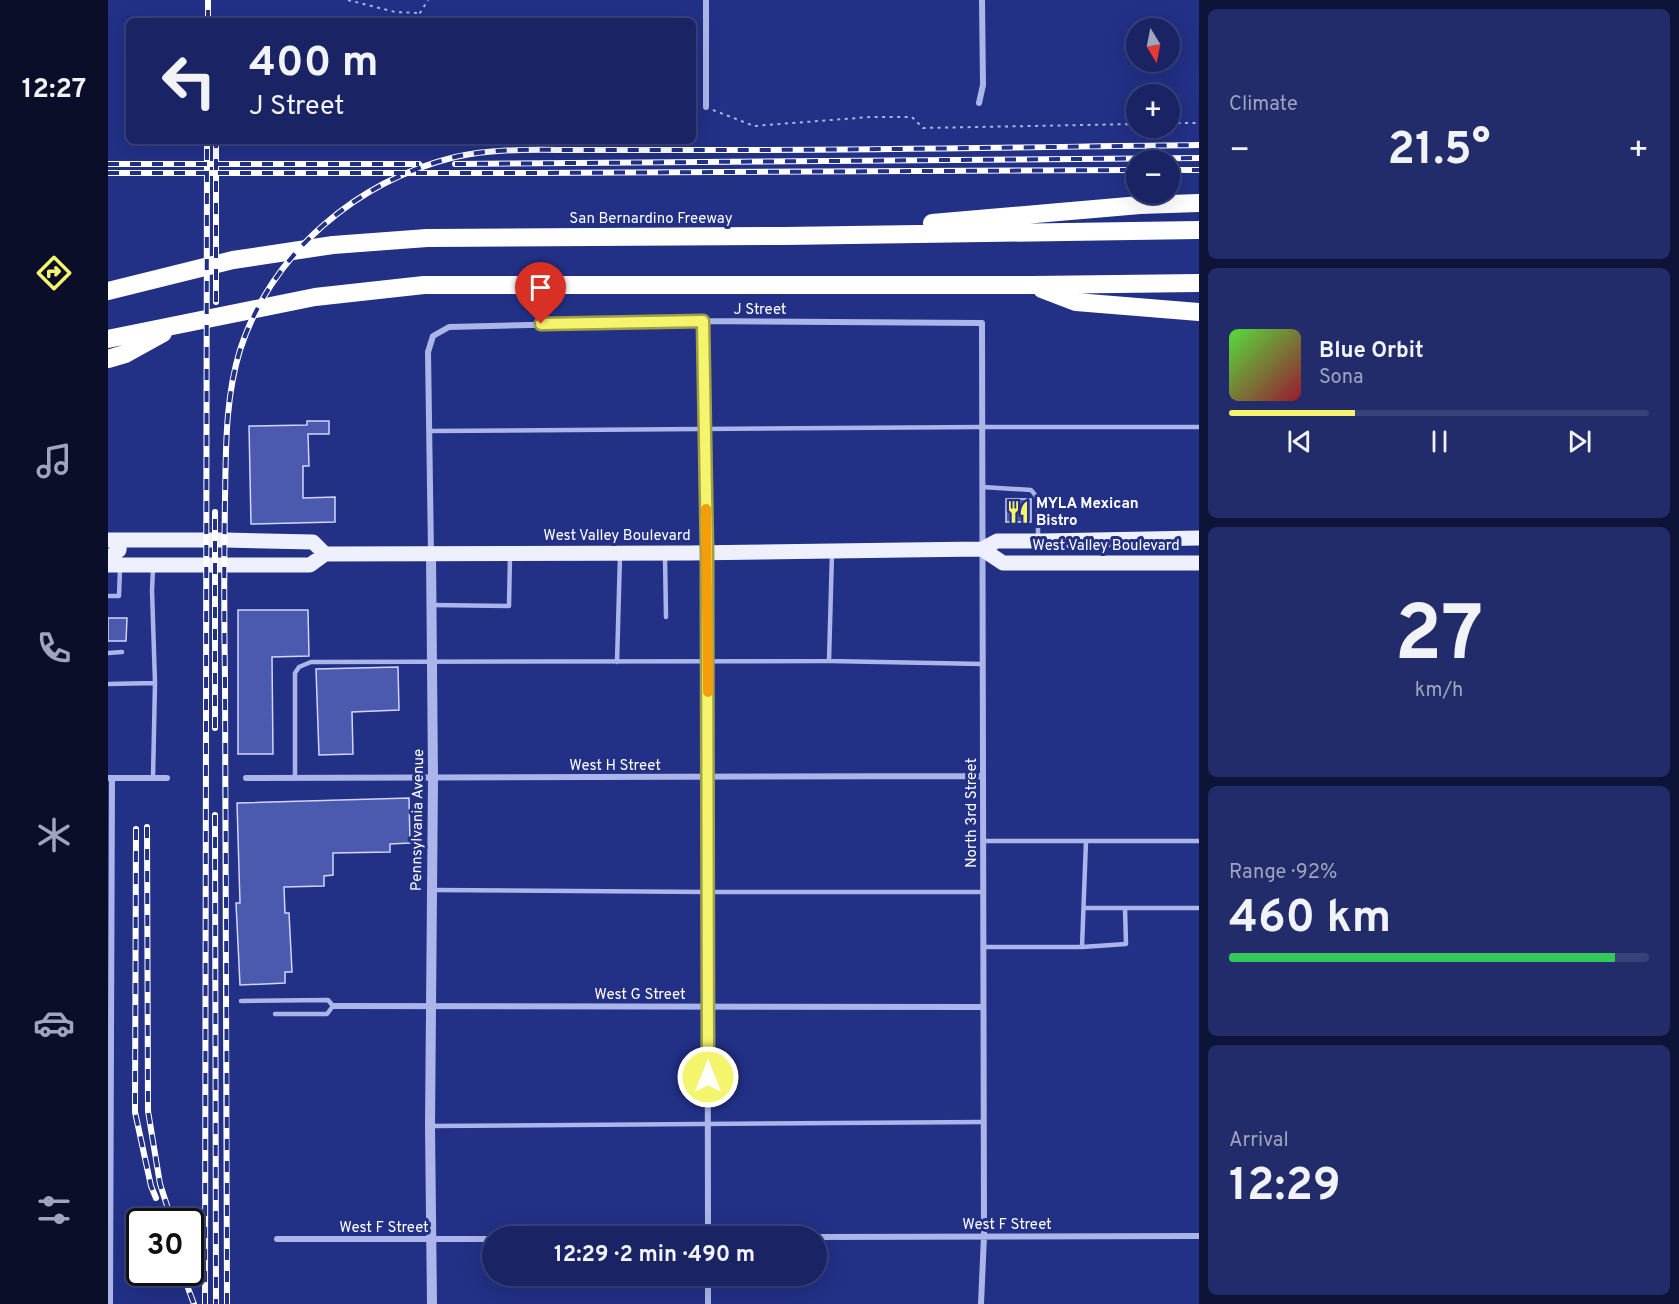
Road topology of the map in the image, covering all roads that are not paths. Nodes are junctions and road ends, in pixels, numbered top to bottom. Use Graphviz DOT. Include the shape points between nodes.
graph roads {
  1 [pos="706,0"];
  2 [pos="982,0"];
  3 [pos="979,103"];
  4 [pos="706,107"];
  5 [pos="1199,203"];
  6 [pos="1199,230"];
  7 [pos="784,236"];
  8 [pos="1199,283"];
  9 [pos="1032,285"];
  10 [pos="108,291"];
  11 [pos="1199,312"];
  12 [pos="703,321"];
  13 [pos="982,323"];
  14 [pos="433,336"];
  15 [pos="116,347"];
  16 [pos="982,427"];
  17 [pos="1199,428"];
  18 [pos="705,429"];
  19 [pos="429,431"];
  20 [pos="982,487"];
  21 [pos="1199,538"];
  22 [pos="114,540"];
  23 [pos="1038,541"];
  24 [pos="981,549"];
  25 [pos="832,551"];
  26 [pos="665,553"];
  27 [pos="707,553"];
  28 [pos="325,554"];
  29 [pos="431,554"];
  30 [pos="510,554"];
  31 [pos="620,554"];
  32 [pos="112,562"];
  33 [pos="1199,563"];
  34 [pos="153,566"];
  35 [pos="108,596"];
  36 [pos="431,605"];
  37 [pos="666,617"];
  38 [pos="122,652"];
  39 [pos="108,653"];
  40 [pos="708,661"];
  41 [pos="829,661"];
  42 [pos="432,662"];
  43 [pos="617,662"];
  44 [pos="982,664"];
  45 [pos="154,683"];
  46 [pos="108,684"];
  47 [pos="984,776"];
  48 [pos="434,777"];
  49 [pos="708,777"];
  50 [pos="110,778"];
  51 [pos="153,778"];
  52 [pos="167,778"];
  53 [pos="246,778"];
  54 [pos="296,778"];
  55 [pos="983,841"];
  56 [pos="1086,841"];
  57 [pos="1199,842"];
  58 [pos="432,890"];
  59 [pos="708,892"];
  60 [pos="983,892"];
  61 [pos="110,894"];
  62 [pos="1084,908"];
  63 [pos="1125,908"];
  64 [pos="1199,908"];
  65 [pos="983,947"];
  66 [pos="1082,947"];
  67 [pos="241,1001"];
  68 [pos="430,1005"];
  69 [pos="333,1006"];
  70 [pos="708,1006"];
  71 [pos="983,1007"];
  72 [pos="109,1010"];
  73 [pos="275,1014"];
  74 [pos="984,1122"];
  75 [pos="708,1124"];
  76 [pos="109,1126"];
  77 [pos="430,1126"];
  78 [pos="708,1226"];
  79 [pos="984,1236"];
  80 [pos="1199,1236"];
  81 [pos="827,1237"];
  82 [pos="109,1238"];
  83 [pos="277,1239"];
  84 [pos="432,1239"];
  85 [pos="482,1239"];
  86 [pos="708,1286"];
  87 [pos="110,1304"];
  88 [pos="432,1304"];
  89 [pos="708,1304"];
  90 [pos="981,1304"];
  1 -- 4 [label="street"];
  2 -- 3 [label="street" via="983,85"];
  5 -- 7 [label="highway"];
  6 -- 7 [label="highway, San Bernardino Freeway"];
  7 -- 10 [label="highway, San Bernardino Freeway" via="427,238 333,245 233,260"];
  8 -- 9 [label="highway"];
  9 -- 11 [label="highway" via="1076,302"];
  9 -- 15 [label="highway" via="424,285 315,297 179,324"];
  12 -- 13 [label="street, J Street"];
  12 -- 14 [label="street, J Street" via="449,327"];
  12 -- 18 [label="street"];
  13 -- 16 [label="street, North 3rd Street"];
  14 -- 19 [label="street, Pennsylvania Avenue" via="428,352"];
  16 -- 17 [label="lane"];
  16 -- 18 [label="lane"];
  16 -- 20 [label="street, North 3rd Street"];
  18 -- 19 [label="lane"];
  18 -- 27 [label="street"];
  19 -- 29 [label="street, Pennsylvania Avenue"];
  20 -- 23 [label="lane" via="1031,490 1038,502"];
  20 -- 24 [label="street, North 3rd Street"];
  21 -- 23 [label="main road, West Valley Boulevard"];
  22 -- 28 [label="main road, West Valley Boulevard" via="313,542"];
  22 -- 32 [label="main road" via="119,550 111,556"];
  23 -- 24 [label="main road, West Valley Boulevard" via="997,541"];
  24 -- 25 [label="main road, West Valley Boulevard"];
  24 -- 33 [label="main road, West Valley Boulevard" via="1003,563"];
  24 -- 44 [label="street, North 3rd Street"];
  25 -- 27 [label="main road, West Valley Boulevard"];
  25 -- 41 [label="lane"];
  26 -- 27 [label="main road, West Valley Boulevard"];
  26 -- 31 [label="main road, West Valley Boulevard"];
  26 -- 37 [label="lane"];
  27 -- 40 [label="street"];
  28 -- 29 [label="main road, West Valley Boulevard"];
  28 -- 34 [label="main road, West Valley Boulevard" via="310,565"];
  29 -- 30 [label="main road, West Valley Boulevard"];
  29 -- 36 [label="street, Pennsylvania Avenue"];
  30 -- 31 [label="main road, West Valley Boulevard"];
  30 -- 36 [label="lane" via="509,606"];
  31 -- 43 [label="lane"];
  32 -- 34 [label="main road, West Valley Boulevard"];
  32 -- 35 [label="lane" via="119,596"];
  34 -- 45 [label="lane"];
  36 -- 42 [label="street, Pennsylvania Avenue"];
  38 -- 39 [label="lane"];
  40 -- 41 [label="lane"];
  40 -- 43 [label="lane"];
  40 -- 49 [label="street"];
  41 -- 44 [label="lane"];
  42 -- 43 [label="lane"];
  42 -- 48 [label="street, Pennsylvania Avenue"];
  42 -- 54 [label="lane" via="311,662 298,667 294,673"];
  44 -- 47 [label="street, North 3rd Street"];
  45 -- 46 [label="lane"];
  45 -- 51 [label="lane"];
  47 -- 49 [label="street, West H Street"];
  47 -- 55 [label="street, North 3rd Street"];
  48 -- 49 [label="street, West H Street"];
  48 -- 54 [label="street, West H Street"];
  48 -- 58 [label="street, Pennsylvania Avenue"];
  49 -- 59 [label="street"];
  50 -- 51 [label="street"];
  50 -- 61 [label="street"];
  51 -- 52 [label="street"];
  53 -- 54 [label="street, West H Street"];
  55 -- 56 [label="lane"];
  55 -- 60 [label="street, North 3rd Street"];
  56 -- 57 [label="lane"];
  56 -- 62 [label="lane"];
  58 -- 59 [label="lane"];
  58 -- 68 [label="street, Pennsylvania Avenue"];
  59 -- 60 [label="lane"];
  59 -- 70 [label="street"];
  60 -- 65 [label="street, North 3rd Street"];
  61 -- 72 [label="street"];
  62 -- 63 [label="lane"];
  62 -- 66 [label="lane"];
  63 -- 64 [label="lane"];
  63 -- 66 [label="lane" via="1126,944"];
  65 -- 66 [label="lane"];
  65 -- 71 [label="street, North 3rd Street"];
  67 -- 69 [label="lane" via="328,1000"];
  68 -- 69 [label="street, West G Street"];
  68 -- 70 [label="street, West G Street"];
  68 -- 77 [label="street, Pennsylvania Avenue"];
  69 -- 73 [label="lane" via="327,1014"];
  70 -- 71 [label="street, West G Street"];
  70 -- 75 [label="street"];
  71 -- 74 [label="street, North 3rd Street"];
  72 -- 76 [label="street"];
  74 -- 75 [label="lane"];
  74 -- 79 [label="street, North 3rd Street"];
  75 -- 77 [label="lane"];
  75 -- 78 [label="street"];
  76 -- 82 [label="street"];
  77 -- 84 [label="street, Pennsylvania Avenue"];
  79 -- 80 [label="street, West F Street"];
  79 -- 81 [label="street, West F Street"];
  79 -- 90 [label="street, North 3rd Street"];
  82 -- 87 [label="street"];
  83 -- 84 [label="street, West F Street"];
  84 -- 85 [label="street, West F Street"];
  84 -- 88 [label="street, Pennsylvania Avenue"];
  86 -- 89 [label="street"];
}
